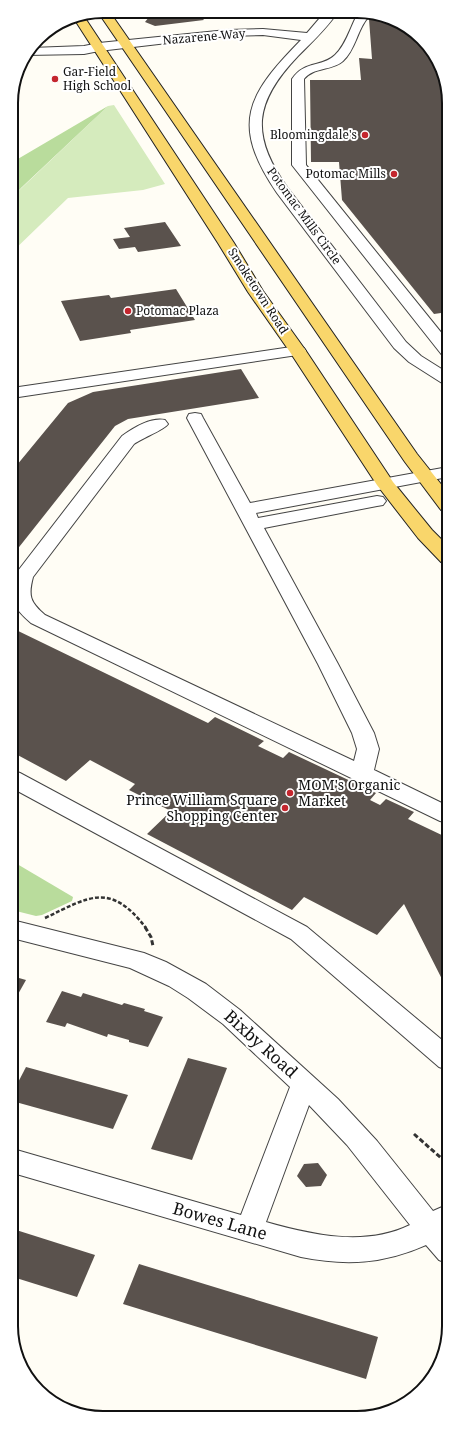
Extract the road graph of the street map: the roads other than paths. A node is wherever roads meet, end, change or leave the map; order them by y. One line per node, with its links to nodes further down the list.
1 (108, 18): 6 (main road, Smoketown Road)
2 (326, 18): 5 (street, Potomac Mills Circle)
3 (361, 18): 11 (street)
4 (81, 21): 8 (main road, Smoketown Road)
5 (310, 37): 6 (street, Nazarene Way); 13 (street, Potomac Mills Circle)
6 (127, 45): 8 (street, Nazarene Way); 10 (main road, Smoketown Road)
7 (40, 46): 8 (street)
8 (99, 47): 9 (street); 10 (main road, Smoketown Road)
9 (35, 52)
10 (216, 201): 12 (main road, Smoketown Road); 17 (main road, Smoketown Road)
11 (442, 345)
12 (298, 351): 14 (street); 18 (main road, Smoketown Road)
13 (442, 376)
14 (18, 392)
15 (195, 418): 20 (street)
16 (159, 424): 22 (street)
17 (435, 485): 18 (street); 19 (main road, Smoketown Road)
18 (390, 491): 20 (street); 21 (main road, Smoketown Road)
19 (442, 496)
20 (248, 518): 22 (street)
21 (442, 552)
22 (362, 774): 25 (street)
23 (18, 781): 28 (street)
24 (442, 798): 25 (street)
25 (422, 803): 26 (street)
26 (442, 812)
27 (18, 931): 29 (street, Bixby Road)
28 (442, 1055)
29 (304, 1084): 31 (street, Bixby Road); 32 (street)
30 (18, 1163): 32 (street, Bowes Lane)
31 (439, 1223): 32 (street, Bowes Lane)
32 (249, 1230)

